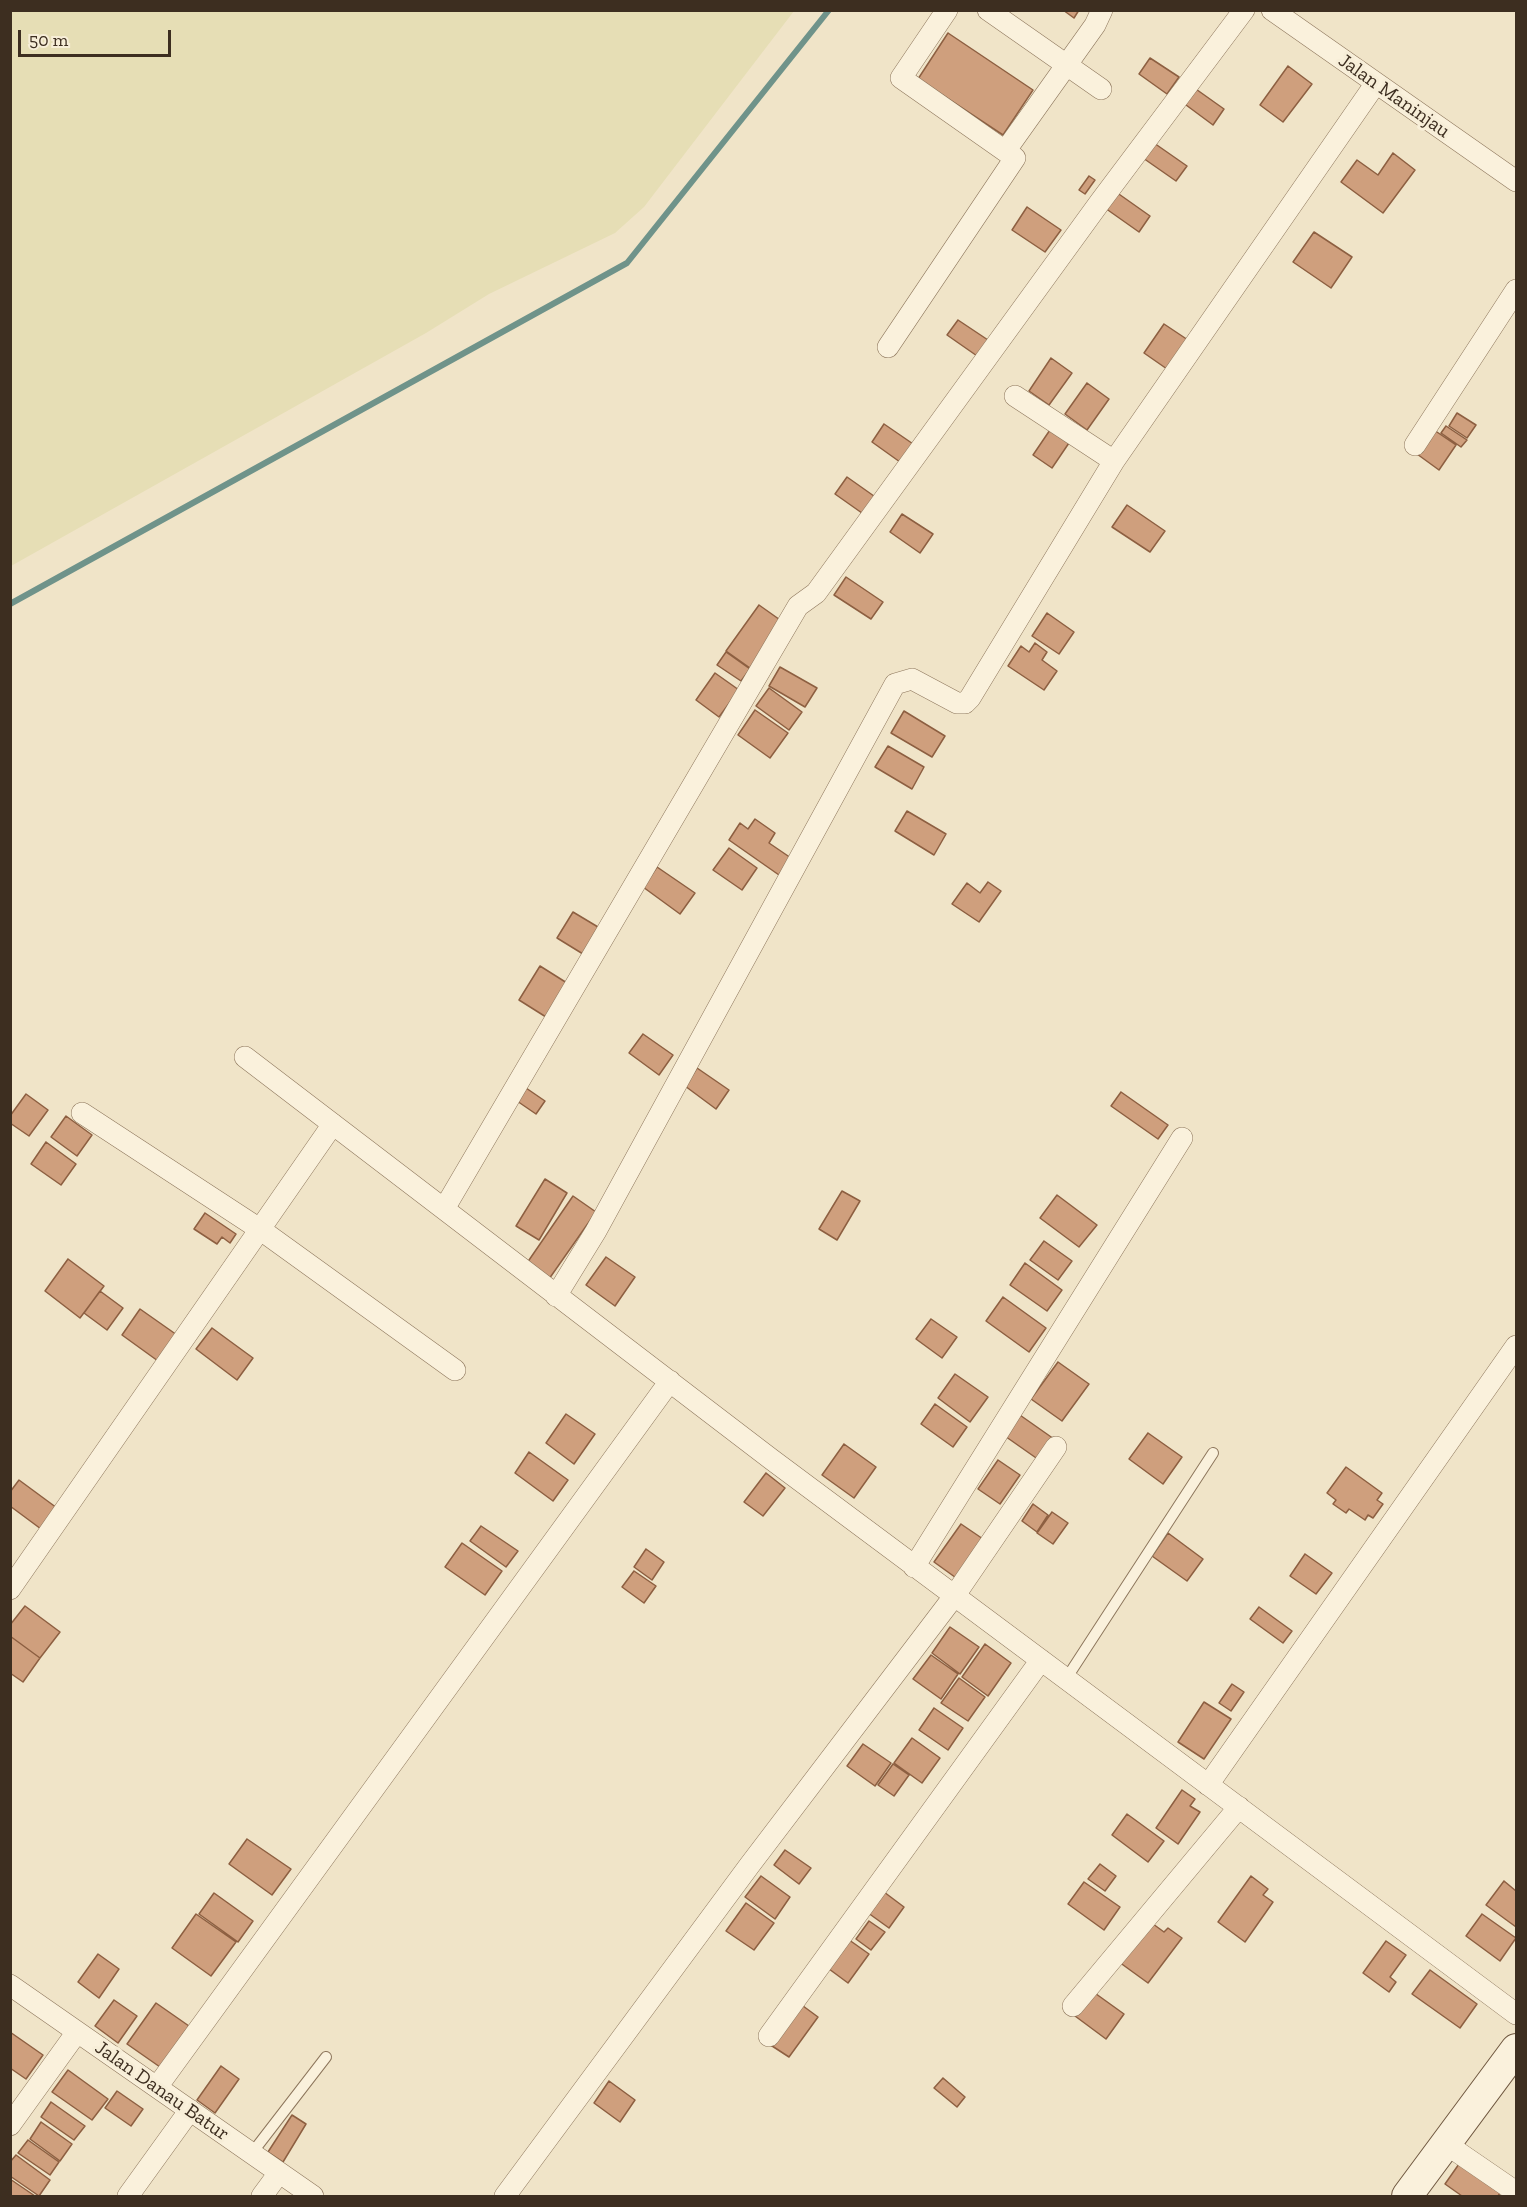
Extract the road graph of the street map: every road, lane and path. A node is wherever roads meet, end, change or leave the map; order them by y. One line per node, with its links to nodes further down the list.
1 (947, 10): 9 (street)
2 (988, 10): 6 (street)
3 (1102, 10): 6 (street)
4 (1244, 10): 20 (street)
5 (1272, 10): 7 (street, Jalan Maninjau)
6 (1067, 65): 8 (street); 9 (street)
7 (1376, 83): 10 (street, Jalan Maninjau); 15 (street)
8 (1101, 88)
9 (1006, 150): 12 (street)
10 (1516, 181)
11 (1516, 290): 14 (street)
12 (888, 347)
13 (1016, 396): 15 (street)
14 (1415, 445)
15 (1114, 461): 22 (street)
16 (245, 1057): 18 (street)
17 (82, 1113): 21 (street)
18 (333, 1124): 20 (street); 21 (street)
19 (1182, 1138): 28 (street)
20 (444, 1209): 22 (street)
21 (261, 1230): 24 (street); 29 (street)
22 (556, 1296): 25 (street)
23 (1516, 1346): 33 (street)
24 (454, 1370)
25 (670, 1381): 28 (street); 42 (street)
26 (1056, 1448): 30 (street)
27 (1213, 1453): 32 (lane)
28 (914, 1567): 30 (street)
29 (10, 1589)
30 (955, 1595): 31 (street); 52 (street)
31 (1041, 1660): 32 (street); 39 (street)
32 (1066, 1678): 33 (street)
33 (1208, 1785): 34 (street)
34 (1239, 1807): 36 (street); 37 (street)
35 (10, 1985): 38 (street, Jalan Danau Batur)
36 (1073, 2006)
37 (1516, 2014)
38 (77, 2032): 42 (street, Jalan Danau Batur); 44 (street)
39 (769, 2036)
40 (1516, 2049): 45 (street)
41 (326, 2057): 46 (lane)
42 (157, 2087): 43 (street, Jalan Danau Batur)
43 (190, 2110): 46 (street, Jalan Danau Batur); 49 (street)
44 (10, 2125)
45 (1446, 2144): 48 (street); 53 (street)
46 (252, 2153): 47 (street, Jalan Danau Batur)
47 (279, 2173): 50 (street); 51 (street, Jalan Danau Batur)
48 (1516, 2192)
49 (128, 2196)
50 (262, 2196)
51 (313, 2196)
52 (505, 2196)
53 (1407, 2196)

